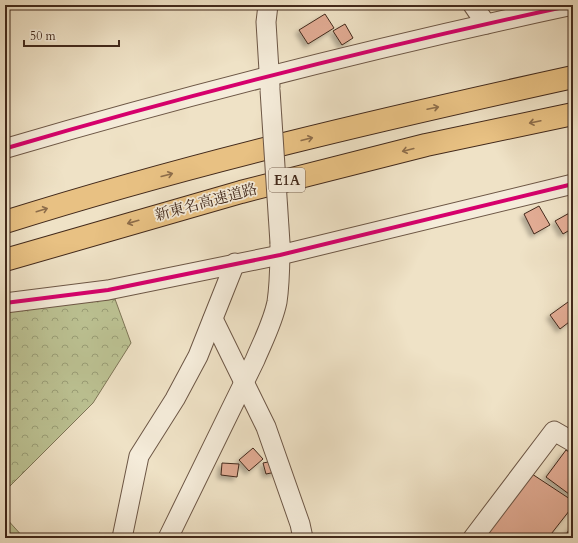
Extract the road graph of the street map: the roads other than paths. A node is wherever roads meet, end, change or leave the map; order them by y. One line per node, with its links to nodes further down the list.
1 (268, 5): 6 (street)
2 (473, 5): 4 (street)
3 (573, 5): 4 (street)
4 (486, 24): 6 (street)
5 (573, 77): 10 (highway, E1A, one-way to 5)
6 (270, 83): 8 (street); 11 (street, bridge)
7 (573, 114): 12 (highway, 新東名高速道路 / E1A, one-way to 12)
8 (6, 148)
9 (573, 184): 11 (street)
10 (5, 222)
11 (280, 249): 13 (street); 16 (street)
12 (5, 260)
13 (235, 263): 14 (street); 15 (street)
14 (5, 303)
15 (213, 319): 16 (street); 18 (street)
16 (244, 382): 19 (street); 20 (street)
17 (573, 442): 21 (street)
18 (122, 538)
19 (168, 538)
20 (303, 538)
21 (473, 538)

